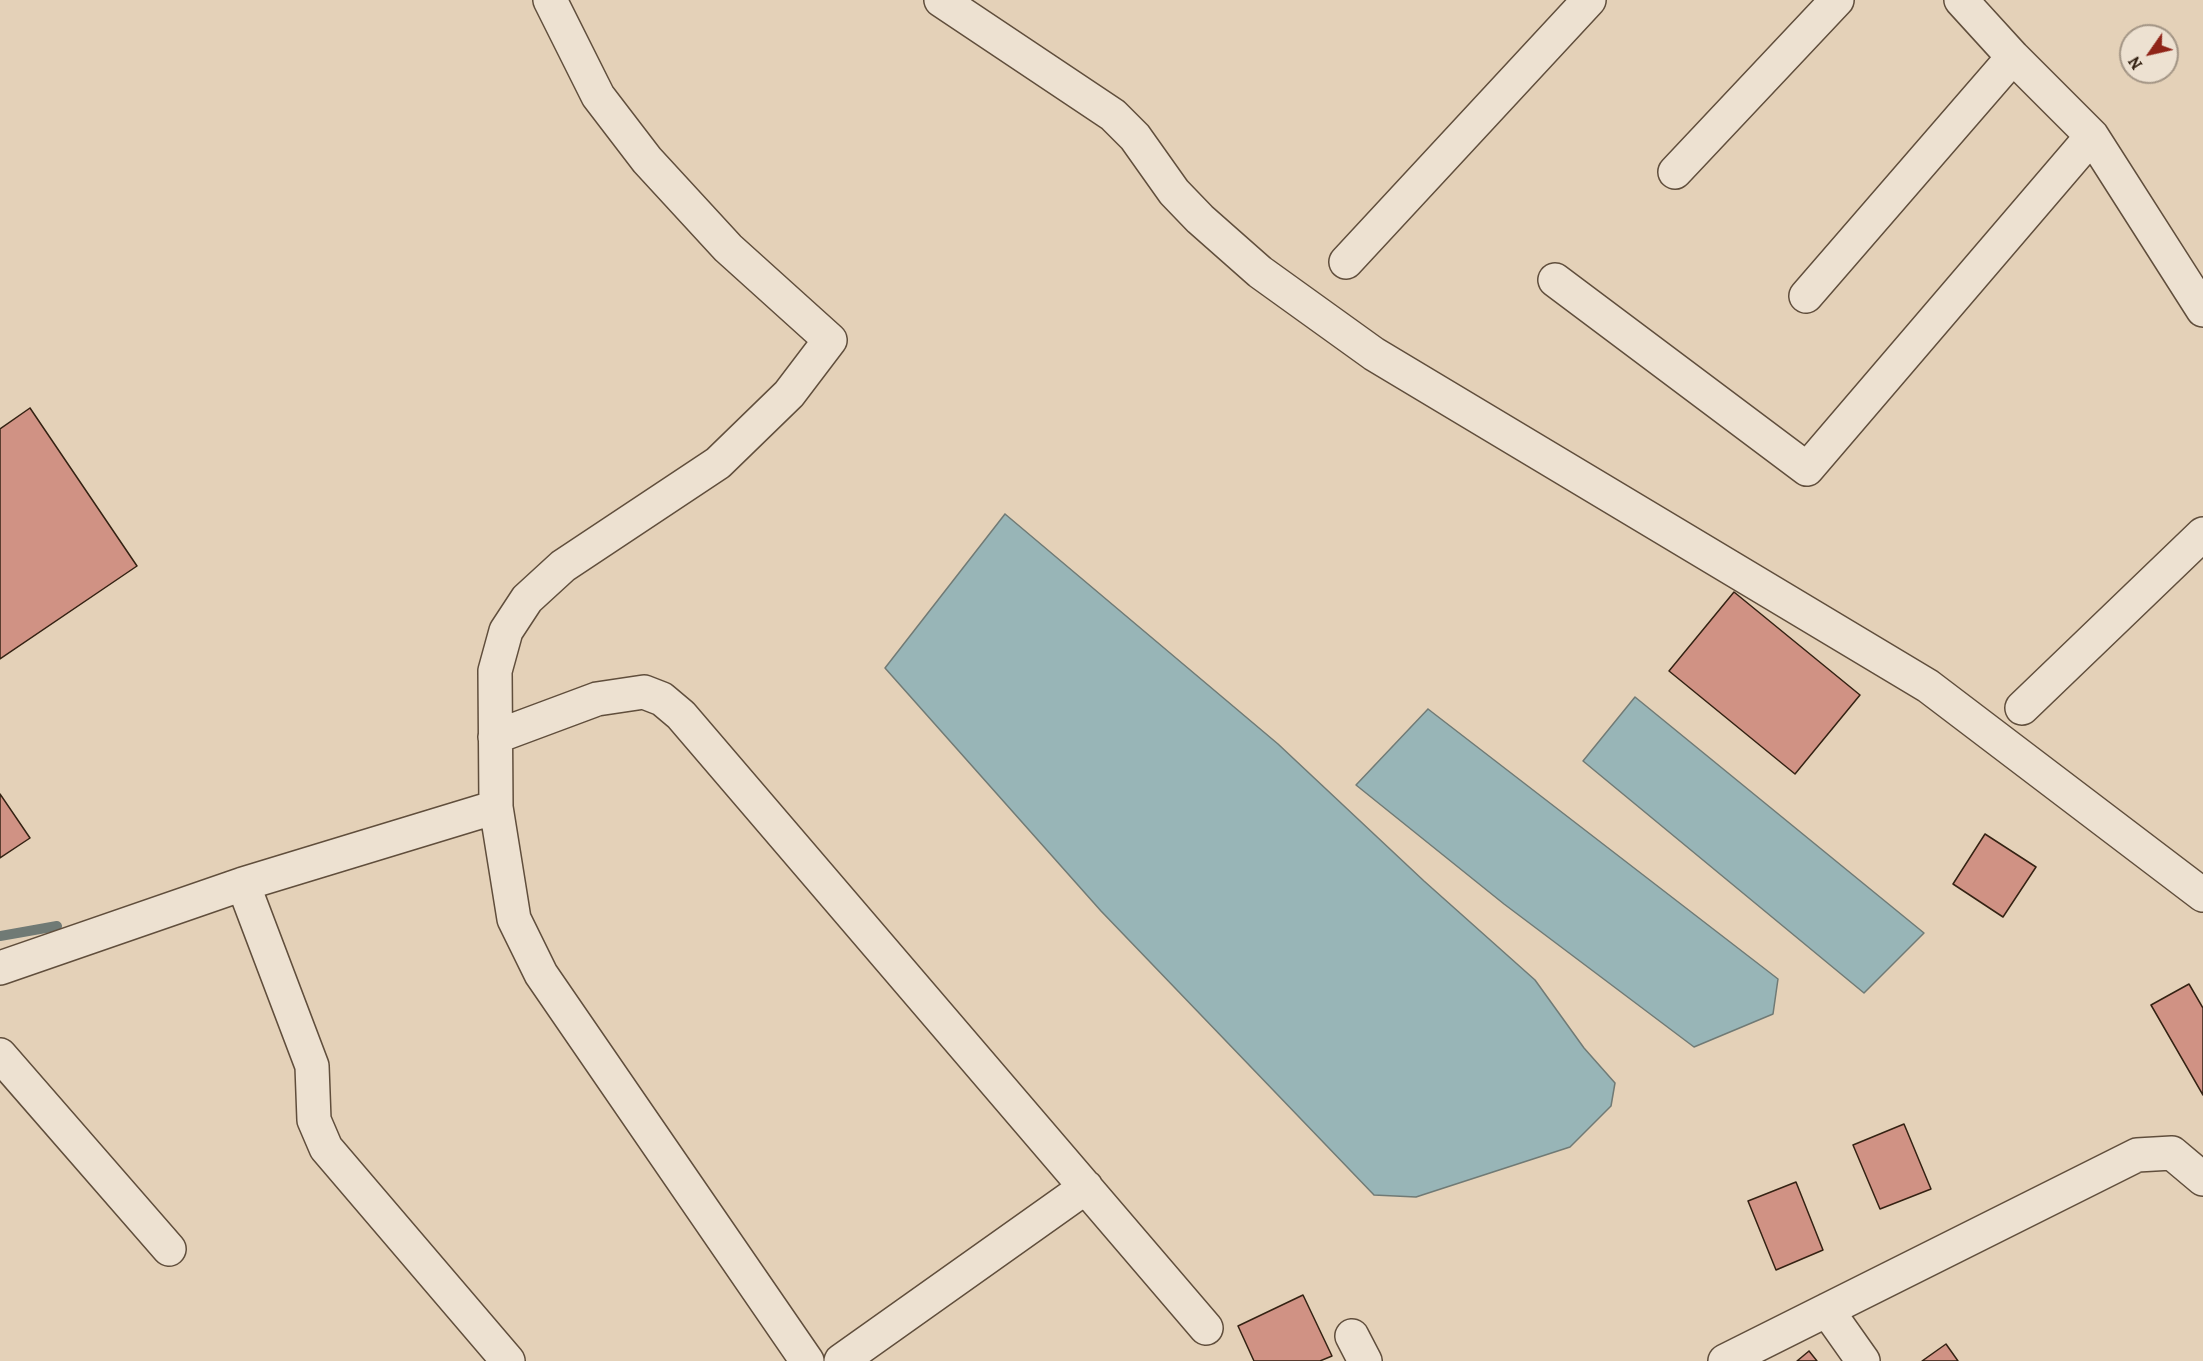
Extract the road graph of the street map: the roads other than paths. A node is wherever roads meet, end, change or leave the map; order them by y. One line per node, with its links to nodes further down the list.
1 (550, 0): 15 (street)
2 (941, 0): 18 (street)
3 (1589, 0): 9 (street)
4 (1837, 0): 8 (street)
5 (1961, 0): 6 (street)
6 (2013, 57): 7 (street); 11 (street)
7 (2092, 136): 10 (street); 12 (street)
8 (1675, 172)
9 (1346, 262)
10 (1555, 280)
11 (1806, 297)
12 (2203, 310)
13 (2203, 534): 14 (street)
14 (2022, 708)
15 (495, 737): 16 (street); 22 (street)
16 (496, 807): 17 (street); 27 (street)
17 (243, 884): 19 (street); 26 (street)
18 (2203, 896)
19 (0, 968)
20 (0, 1054): 23 (street)
21 (2203, 1179): 24 (street)
22 (1086, 1187): 25 (street); 28 (street)
23 (169, 1249)
24 (1827, 1310): 29 (street); 30 (street)
25 (1206, 1328)
26 (508, 1361)
27 (807, 1361)
28 (841, 1361)
29 (1725, 1361)
30 (1863, 1361)

